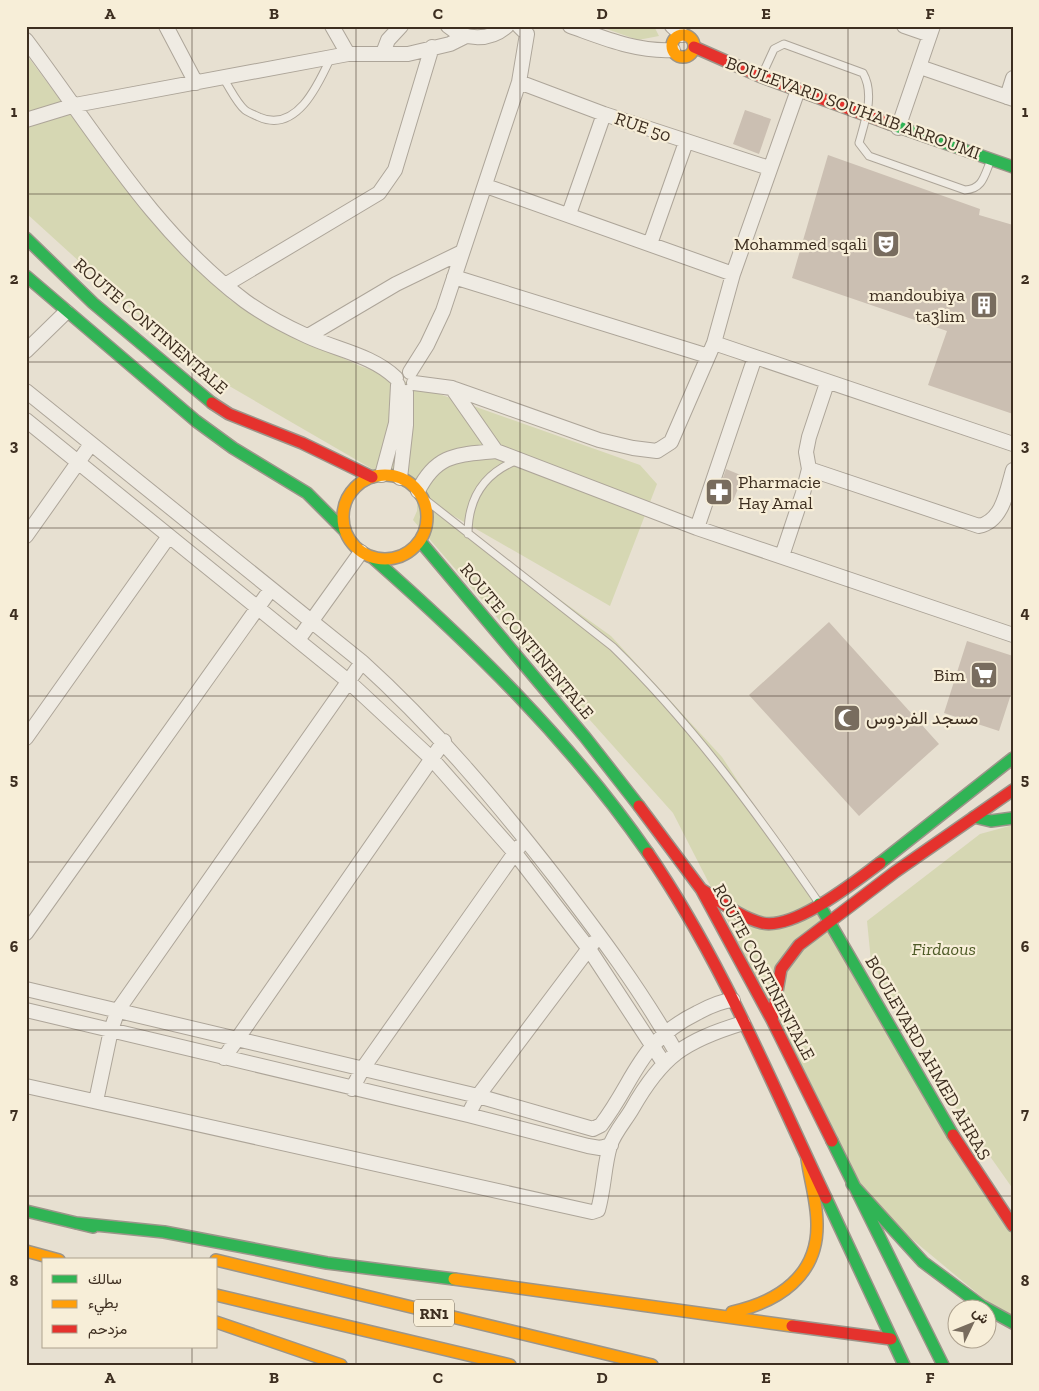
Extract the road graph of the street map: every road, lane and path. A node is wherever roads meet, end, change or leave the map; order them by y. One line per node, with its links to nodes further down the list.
1 (166, 26): 24 (street)
2 (332, 26): 17 (street)
3 (401, 26): 16 (street)
4 (448, 26): 11 (street)
5 (507, 26): 11 (street)
6 (519, 26): 23 (street)
7 (570, 26): 15 (street)
8 (699, 26): 12 (main road)
9 (904, 26): 10 (street)
10 (931, 31): 19 (street)
11 (466, 36): 14 (street)
12 (685, 37): 15 (main road); 15 (main road); 20 (main road, BOULEVARD SOUHAIB ARROUMI)
13 (26, 40): 27 (street)
14 (432, 47): 16 (street); 44 (street)
15 (673, 50)
16 (384, 53): 17 (street)
17 (348, 54): 18 (street)
18 (332, 57): 21 (street); 21 (lane)
19 (920, 67): 26 (street); 31 (street)
20 (762, 77): 25 (main road, BOULEVARD SOUHAIB ARROUMI); 29 (lane)
21 (223, 78): 24 (street)
22 (1013, 78): 26 (street)
23 (519, 82): 28 (street, RUE 50); 36 (street)
24 (196, 83): 27 (street)
25 (798, 90): 29 (main road, BOULEVARD SOUHAIB ARROUMI); 35 (street)
26 (1010, 98)
27 (75, 105): 30 (street); 44 (street)
28 (604, 114): 32 (street, RUE 50); 37 (street)
29 (866, 116): 31 (main road, BOULEVARD SOUHAIB ARROUMI); 33 (lane)
30 (26, 120)
31 (898, 128): 33 (main road, BOULEVARD SOUHAIB ARROUMI)
32 (686, 142): 35 (street, RUE 50); 39 (street)
33 (991, 159): 34 (main road, BOULEVARD SOUHAIB ARROUMI)
34 (1013, 167)
35 (769, 168): 41 (street)
36 (486, 186): 37 (street); 40 (street)
37 (569, 214): 39 (street)
38 (26, 238): 63 (main road, ROUTE CONTINENTALE)
39 (650, 244): 41 (street)
40 (462, 252): 43 (street); 46 (street)
41 (733, 274): 47 (street)
42 (26, 276): 45 (main road)
43 (454, 277): 49 (street); 51 (street)
44 (225, 285): 46 (street)
45 (66, 312): 48 (street); 67 (main road)
46 (308, 336): 51 (street)
47 (714, 343): 49 (street); 50 (street)
48 (26, 351)
49 (708, 356): 53 (street)
50 (756, 357): 52 (street); 66 (street)
51 (404, 381): 53 (street); 63 (street); 64 (street)
52 (827, 383): 57 (street); 61 (street)
53 (452, 388): 58 (street)
54 (26, 391): 56 (street)
55 (26, 420): 60 (street)
56 (92, 444): 60 (street); 74 (street)
57 (1013, 444)
58 (496, 450): 59 (street); 65 (street)
59 (518, 460): 66 (street); 68 (lane)
60 (79, 462): 69 (street); 70 (street)
61 (809, 469): 62 (street); 73 (street)
62 (1013, 470)
63 (377, 476): 64 (main road); 67 (main road)
64 (400, 478): 65 (main road)
65 (420, 494): 68 (lane); 71 (main road)
66 (697, 528): 73 (street)
67 (345, 531): 72 (main road)
68 (468, 534): 91 (lane)
69 (26, 536)
70 (169, 536): 75 (street); 81 (street)
71 (420, 541): 72 (main road); 90 (main road, ROUTE CONTINENTALE)
72 (367, 555): 76 (street); 97 (main road)
73 (782, 556): 77 (street)
74 (271, 589): 75 (street); 76 (street)
75 (257, 607): 78 (street); 93 (street)
76 (312, 622): 78 (street); 79 (street)
77 (1013, 635)
78 (298, 640): 80 (street)
79 (362, 662): 80 (street); 82 (street)
80 (348, 681): 84 (street); 99 (street)
81 (26, 738)
82 (444, 742): 84 (street); 88 (street)
83 (1013, 758): 91 (main road)
84 (432, 759): 89 (street); 104 (street)
85 (1013, 790): 86 (main road)
86 (974, 817): 87 (main road); 92 (main road)
87 (1013, 818)
88 (525, 838): 89 (street); 94 (street)
89 (515, 853): 95 (street); 109 (street)
90 (701, 889): 91 (main road); 100 (main road, ROUTE CONTINENTALE)
91 (819, 904): 92 (main road, BOULEVARD AHMED AHRAS)
92 (831, 923): 100 (main road); 121 (main road, BOULEVARD AHMED AHRAS)
93 (26, 933)
94 (600, 935): 95 (street); 103 (street)
95 (589, 949): 105 (street); 112 (street)
96 (26, 989): 99 (street)
97 (732, 1000): 101 (main road); 103 (street)
98 (26, 1010): 102 (street)
99 (118, 1010): 102 (street); 104 (street)
100 (772, 1020): 118 (main road, ROUTE CONTINENTALE)
101 (743, 1023): 106 (street); 117 (main road)
102 (111, 1030): 107 (street); 113 (street)
103 (665, 1033): 105 (street); 106 (street)
104 (236, 1039): 107 (street); 109 (street)
105 (652, 1045): 108 (street); 115 (street)
106 (676, 1052): 108 (street)
107 (224, 1058): 111 (street)
108 (663, 1062): 116 (street)
109 (363, 1068): 111 (street); 112 (street)
110 (26, 1086): 113 (street)
111 (352, 1088): 114 (street)
112 (478, 1096): 114 (street); 115 (street)
113 (96, 1102): 116 (street)
114 (468, 1114): 116 (street)
115 (601, 1125): 116 (street)
116 (611, 1144)
117 (807, 1159): 127 (main road); 130 (main road)
118 (852, 1184): 129 (main road); 135 (main road, ROUTE CONTINENTALE)
119 (26, 1211): 120 (main road)
120 (76, 1223): 122 (main road); 127 (main road)
121 (1013, 1226)
122 (149, 1242)
123 (26, 1252): 124 (main road)
124 (51, 1258)
125 (218, 1260): 133 (main road, RN1)
126 (218, 1294): 132 (main road, RN1)
127 (719, 1315): 130 (main road)
128 (218, 1323): 131 (main road)
129 (1013, 1323)
130 (892, 1338): 134 (main road)
131 (341, 1365)
132 (510, 1365)
133 (652, 1365)
134 (904, 1365)
135 (943, 1365)

